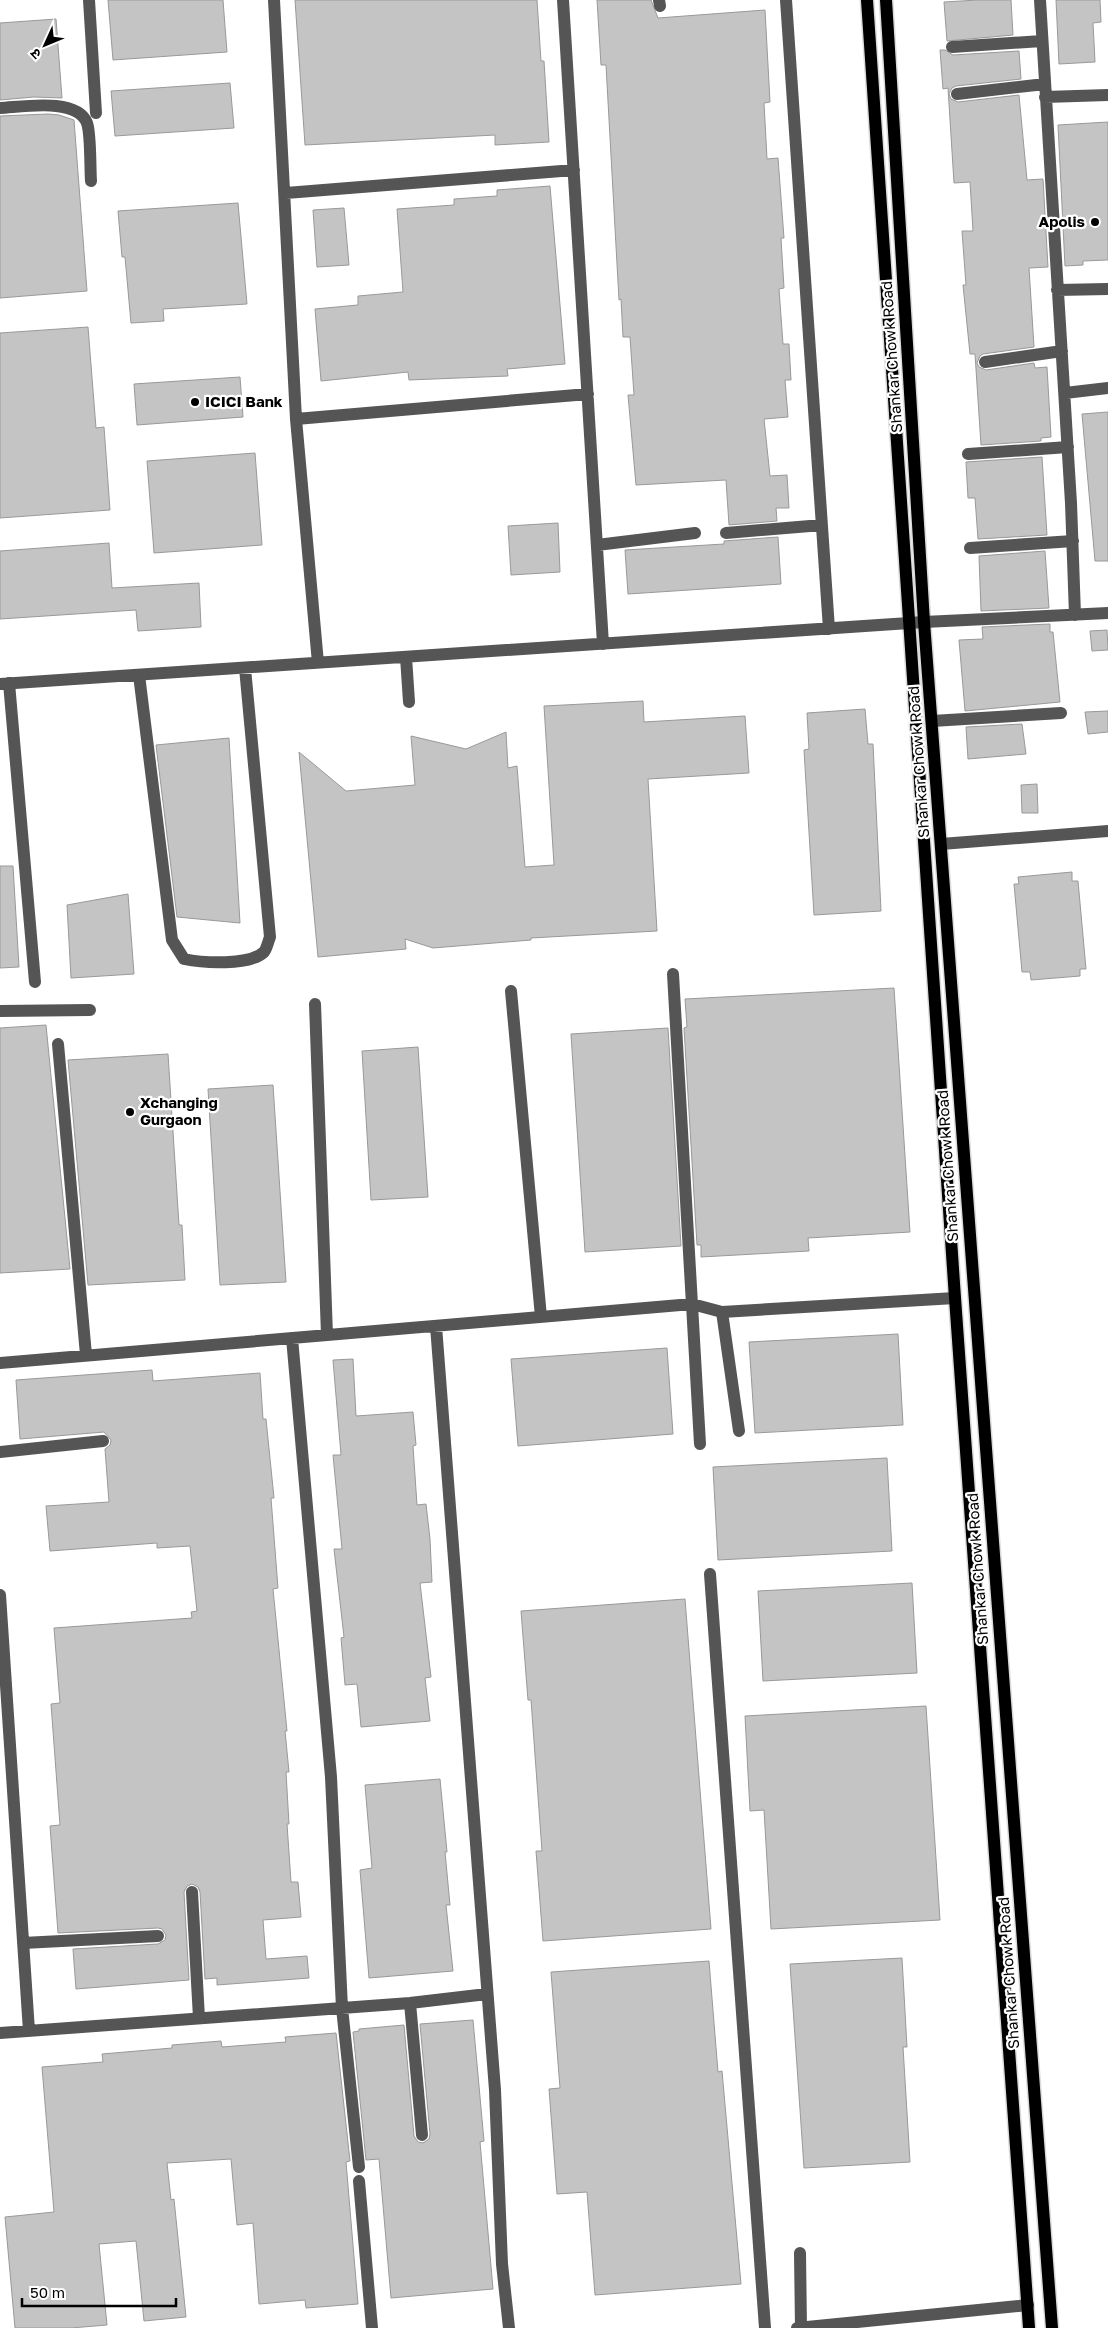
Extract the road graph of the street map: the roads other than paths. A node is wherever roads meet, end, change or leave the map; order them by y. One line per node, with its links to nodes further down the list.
1 (89, 0): 15 (street)
2 (274, 0): 18 (street)
3 (563, 0): 16 (street)
4 (786, 0): 29 (street)
5 (867, 0): 38 (main road, Shankar Chowk Road)
6 (886, 0): 37 (main road, Shankar Chowk Road)
7 (1040, 0): 8 (street)
8 (1042, 41): 9 (street); 10 (street)
9 (952, 47)
10 (1045, 84): 11 (street); 13 (street)
11 (957, 94)
12 (1108, 95): 13 (street)
13 (1046, 97): 20 (street)
14 (0, 108): 17 (street)
15 (96, 113)
16 (574, 170): 18 (street); 24 (street)
17 (91, 181)
18 (286, 193): 26 (street)
19 (1108, 289): 20 (street)
20 (1057, 290): 21 (street)
21 (1062, 351): 22 (street); 25 (street)
22 (985, 362)
23 (1108, 388): 25 (street)
24 (588, 394): 26 (street); 33 (street)
25 (1065, 394): 27 (street)
26 (296, 419): 42 (street)
27 (1068, 447): 28 (street); 32 (street)
28 (968, 454)
29 (822, 525): 30 (street); 39 (street)
30 (726, 533)
31 (695, 534): 33 (street)
32 (1073, 541): 34 (street); 36 (street)
33 (597, 545): 40 (street)
34 (970, 548)
35 (1108, 613): 36 (street)
36 (1075, 615): 37 (street)
37 (924, 622): 38 (street); 48 (main road, Shankar Chowk Road)
38 (910, 623): 39 (street); 58 (main road, Shankar Chowk Road)
39 (829, 629): 40 (street)
40 (603, 644): 41 (street)
41 (406, 657): 42 (street); 46 (street)
42 (318, 663): 43 (street)
43 (245, 668): 44 (street); 44 (street)
44 (139, 675): 45 (street)
45 (5, 684): 52 (street)
46 (409, 702)
47 (1061, 714): 48 (street)
48 (932, 721): 50 (main road, Shankar Chowk Road)
49 (1108, 831): 50 (street)
50 (941, 844): 93 (main road, Shankar Chowk Road)
51 (672, 974): 59 (street)
52 (35, 982)
53 (511, 991): 61 (street)
54 (315, 1004): 63 (street)
55 (90, 1010): 56 (street)
56 (0, 1011)
57 (58, 1044): 65 (street)
58 (955, 1298): 60 (street); 86 (main road, Shankar Chowk Road)
59 (692, 1304): 60 (street); 61 (street); 69 (street)
60 (722, 1312): 67 (street)
61 (541, 1317): 62 (street)
62 (436, 1326): 63 (street); 76 (street)
63 (327, 1335): 64 (street)
64 (292, 1338): 65 (street); 78 (street)
65 (86, 1355): 66 (street)
66 (0, 1363)
67 (739, 1431)
68 (103, 1442): 70 (street)
69 (700, 1444)
70 (0, 1452)
71 (710, 1574): 89 (street)
72 (0, 1595): 75 (street)
73 (192, 1892): 79 (street)
74 (158, 1936): 75 (street)
75 (23, 1943): 80 (street)
76 (487, 1994): 77 (street); 88 (street)
77 (410, 2003): 78 (street); 82 (street)
78 (342, 2008): 79 (street); 83 (street)
79 (199, 2018): 80 (street)
80 (29, 2031): 81 (street)
81 (0, 2033)
82 (422, 2135)
83 (359, 2167)
84 (359, 2181): 87 (street)
85 (800, 2253): 91 (street)
86 (1028, 2306): 91 (street); 92 (main road, Shankar Chowk Road)
87 (372, 2328)
88 (509, 2328)
89 (764, 2328)
90 (797, 2328): 91 (street)
91 (801, 2328)
92 (1029, 2328)
93 (1052, 2328)

